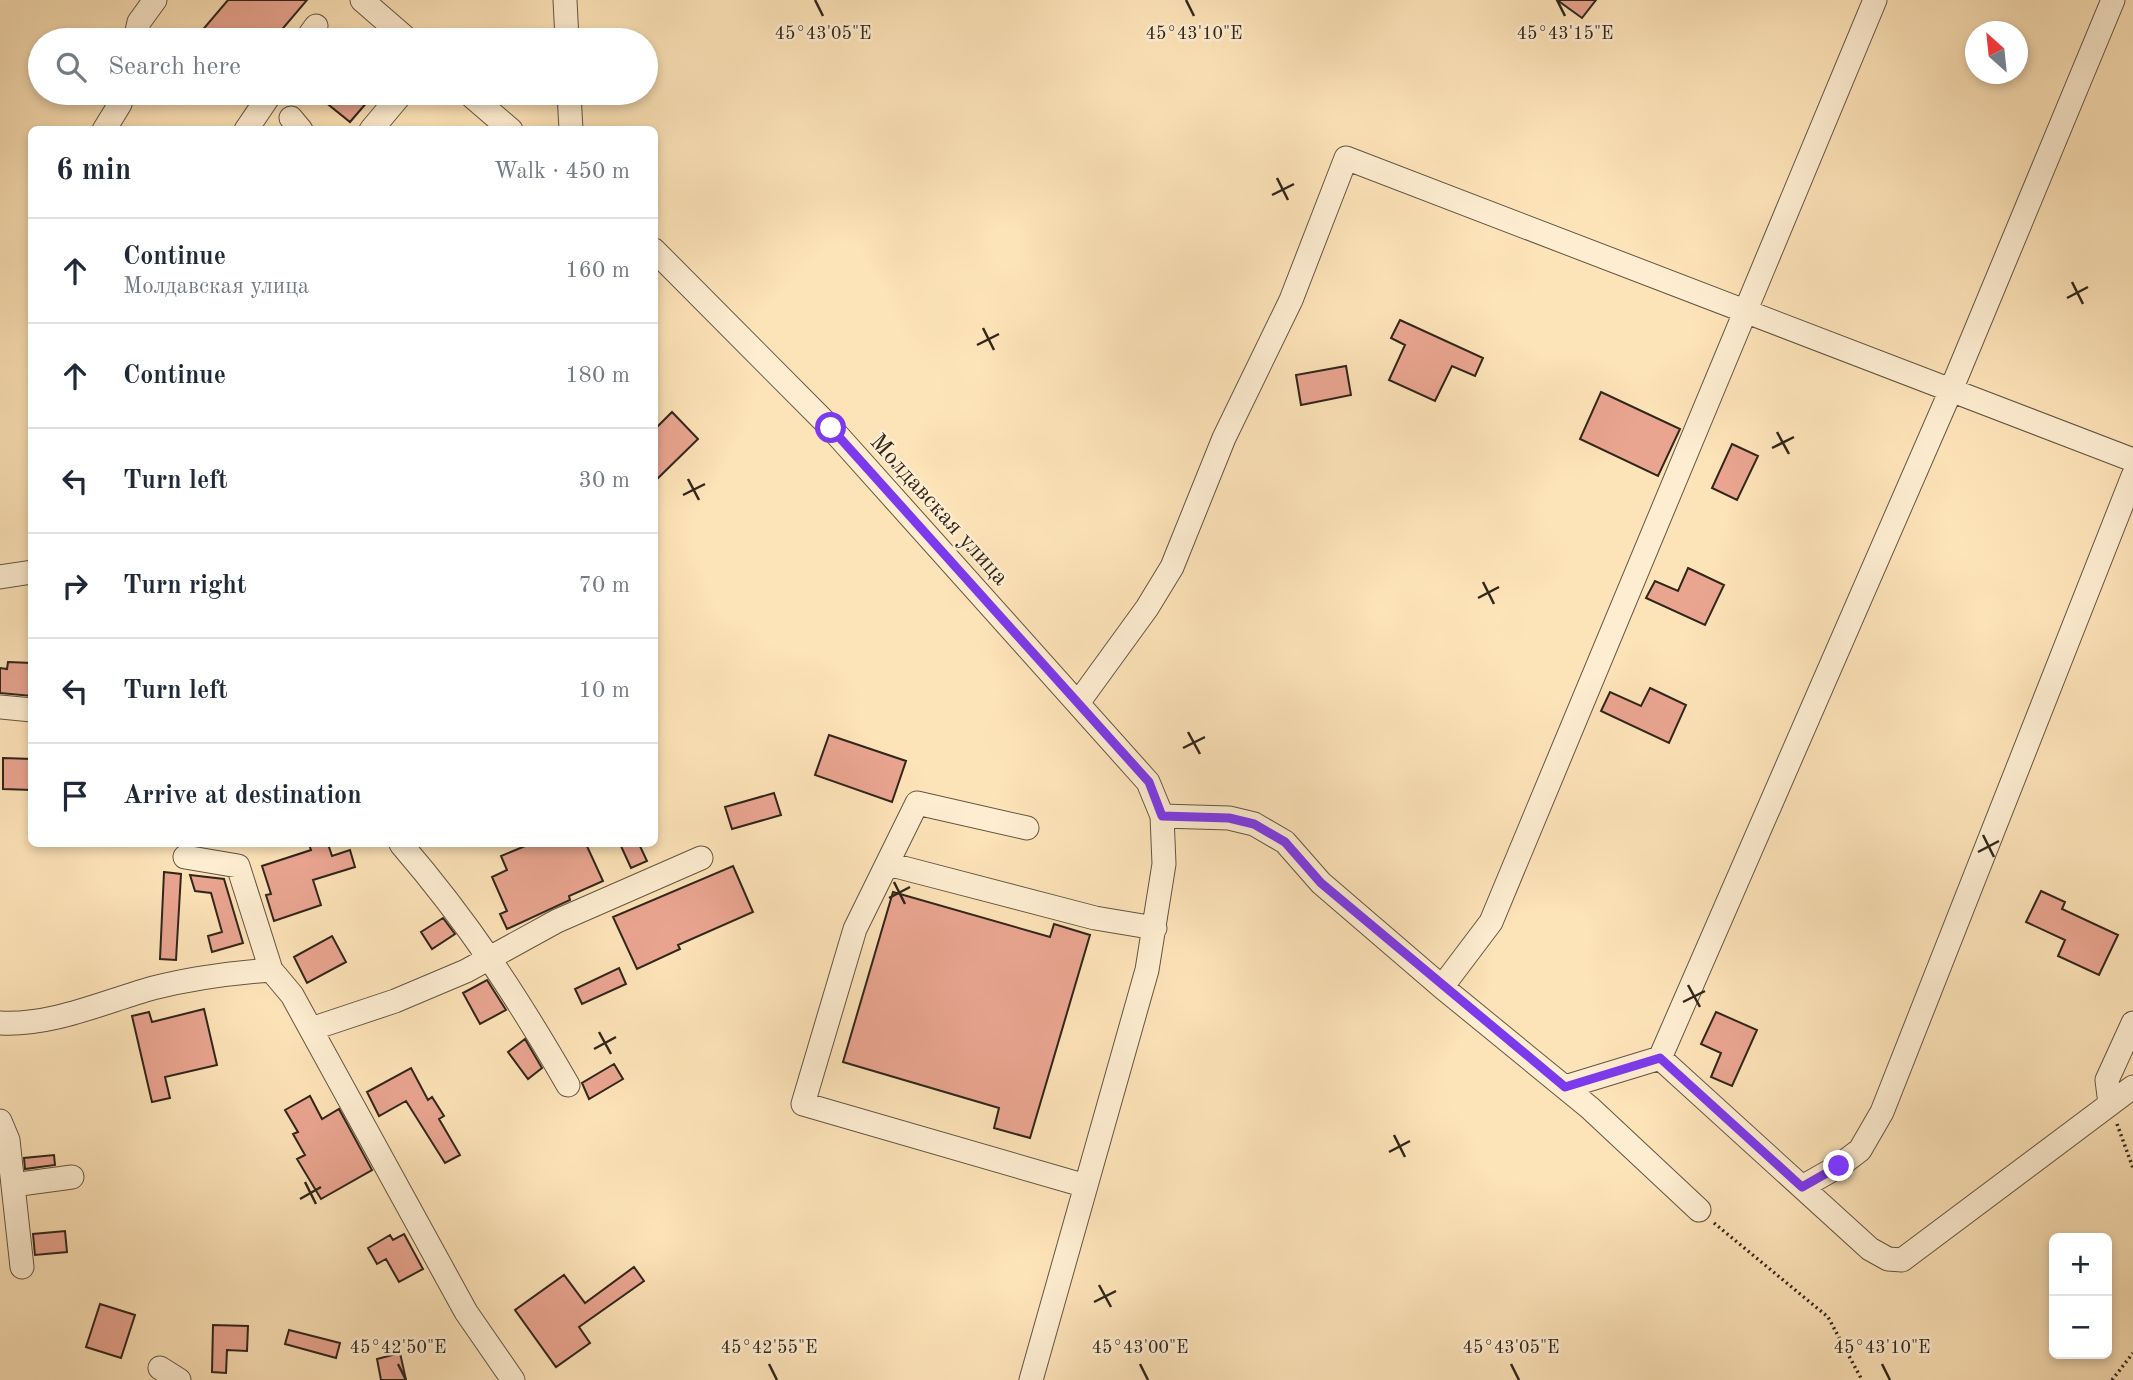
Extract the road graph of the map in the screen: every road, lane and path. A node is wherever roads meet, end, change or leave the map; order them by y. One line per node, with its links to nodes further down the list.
1 (156, 0): 6 (street)
2 (362, 0): 7 (street)
3 (565, 0): 8 (street)
4 (1875, 0): 20 (street)
5 (2113, 0): 21 (street)
6 (138, 28)
7 (394, 28)
8 (566, 28)
9 (119, 105): 14 (street)
10 (263, 105): 15 (street)
11 (392, 105): 16 (street)
12 (482, 105): 17 (street)
13 (570, 105): 18 (street)
14 (106, 126)
15 (249, 126)
16 (374, 126)
17 (506, 126)
18 (571, 126)
19 (660, 263): 26 (street, Молдавская улица)
20 (1747, 312): 21 (street); 26 (street); 38 (street)
21 (1951, 390): 22 (street); 42 (street)
22 (2133, 460)
23 (2133, 476): 52 (street)
24 (28, 573): 25 (street)
25 (0, 577)
26 (1078, 702): 29 (street, Молдавская улица)
27 (0, 708): 28 (street)
28 (28, 710)
29 (1162, 816): 35 (street); 38 (street)
30 (1027, 828): 34 (street)
31 (404, 847): 36 (street)
32 (185, 857): 37 (street)
33 (701, 858): 36 (street)
34 (888, 864): 35 (street); 51 (street)
35 (1155, 928): 51 (street)
36 (491, 957): 41 (street); 43 (street)
37 (271, 970): 39 (street); 41 (street)
38 (1442, 987): 44 (street)
39 (0, 1023)
40 (2133, 1023): 46 (street)
41 (311, 1029): 56 (street)
42 (1660, 1058): 44 (street); 52 (street)
43 (568, 1085)
44 (1565, 1087): 53 (street)
45 (2133, 1087): 46 (street)
46 (2110, 1104): 48 (path); 52 (street)
47 (0, 1121): 50 (street)
48 (2133, 1168)
49 (72, 1177): 50 (street)
50 (13, 1185): 54 (street)
51 (1086, 1186): 57 (street)
52 (1802, 1187)
53 (1699, 1210): 58 (path)
54 (22, 1267)
55 (2133, 1353): 59 (path)
56 (513, 1380)
57 (1031, 1380)
58 (1862, 1380)
59 (2112, 1380)

